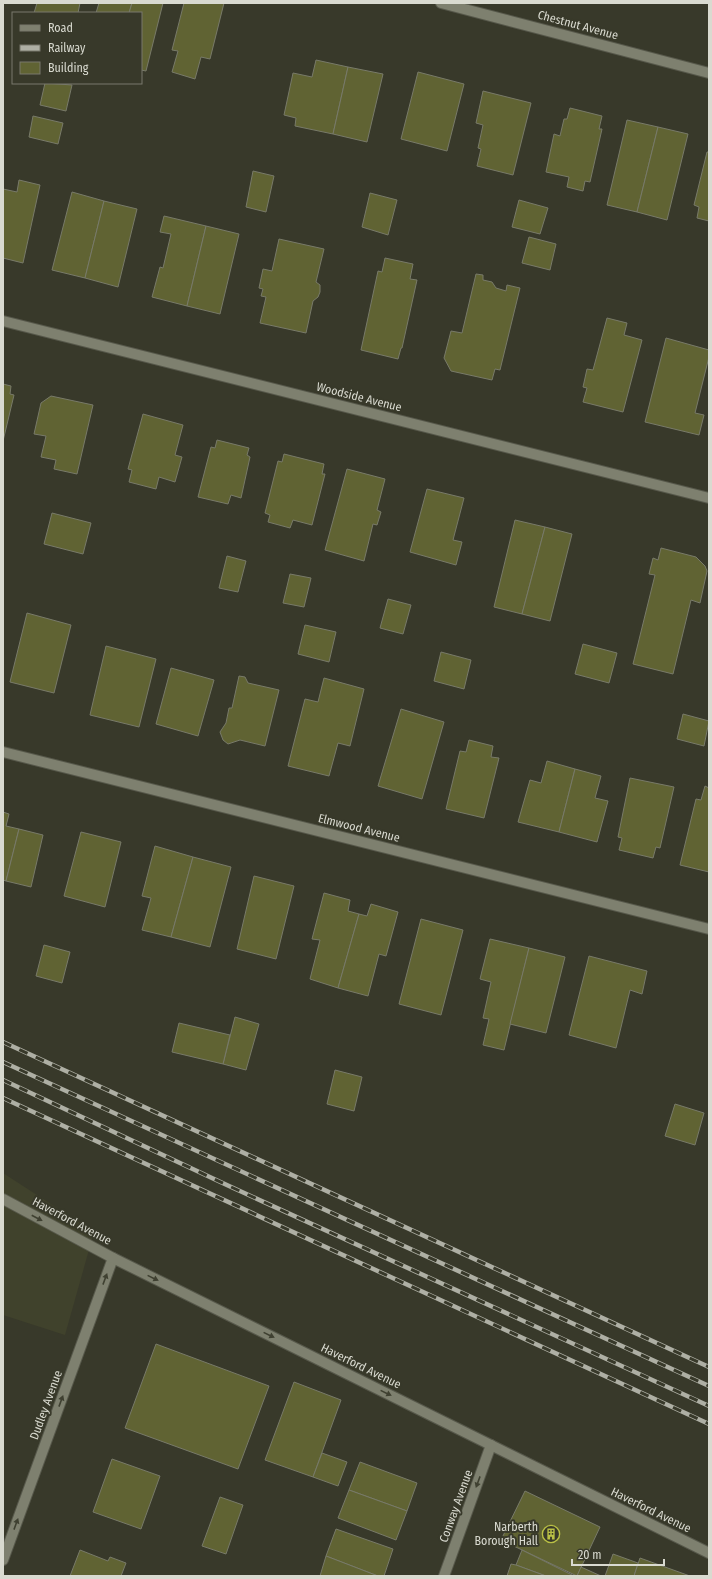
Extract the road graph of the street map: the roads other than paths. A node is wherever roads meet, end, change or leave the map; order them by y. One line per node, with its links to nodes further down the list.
1 (441, 3): 2 (street, Chestnut Avenue)
2 (709, 73)
3 (3, 321): 4 (street, Woodside Avenue)
4 (709, 498)
5 (3, 752): 6 (street, Elmwood Avenue)
6 (709, 929)
7 (3, 1199): 8 (street, Haverford Avenue, one-way to 8)
8 (113, 1258): 9 (street, Haverford Avenue, one-way to 9); 11 (street, Dudley Avenue, one-way to 8)
9 (491, 1445): 10 (street, Haverford Avenue); 12 (street, Conway Avenue, one-way to 12)
10 (709, 1553)
11 (3, 1560)
12 (444, 1576)

